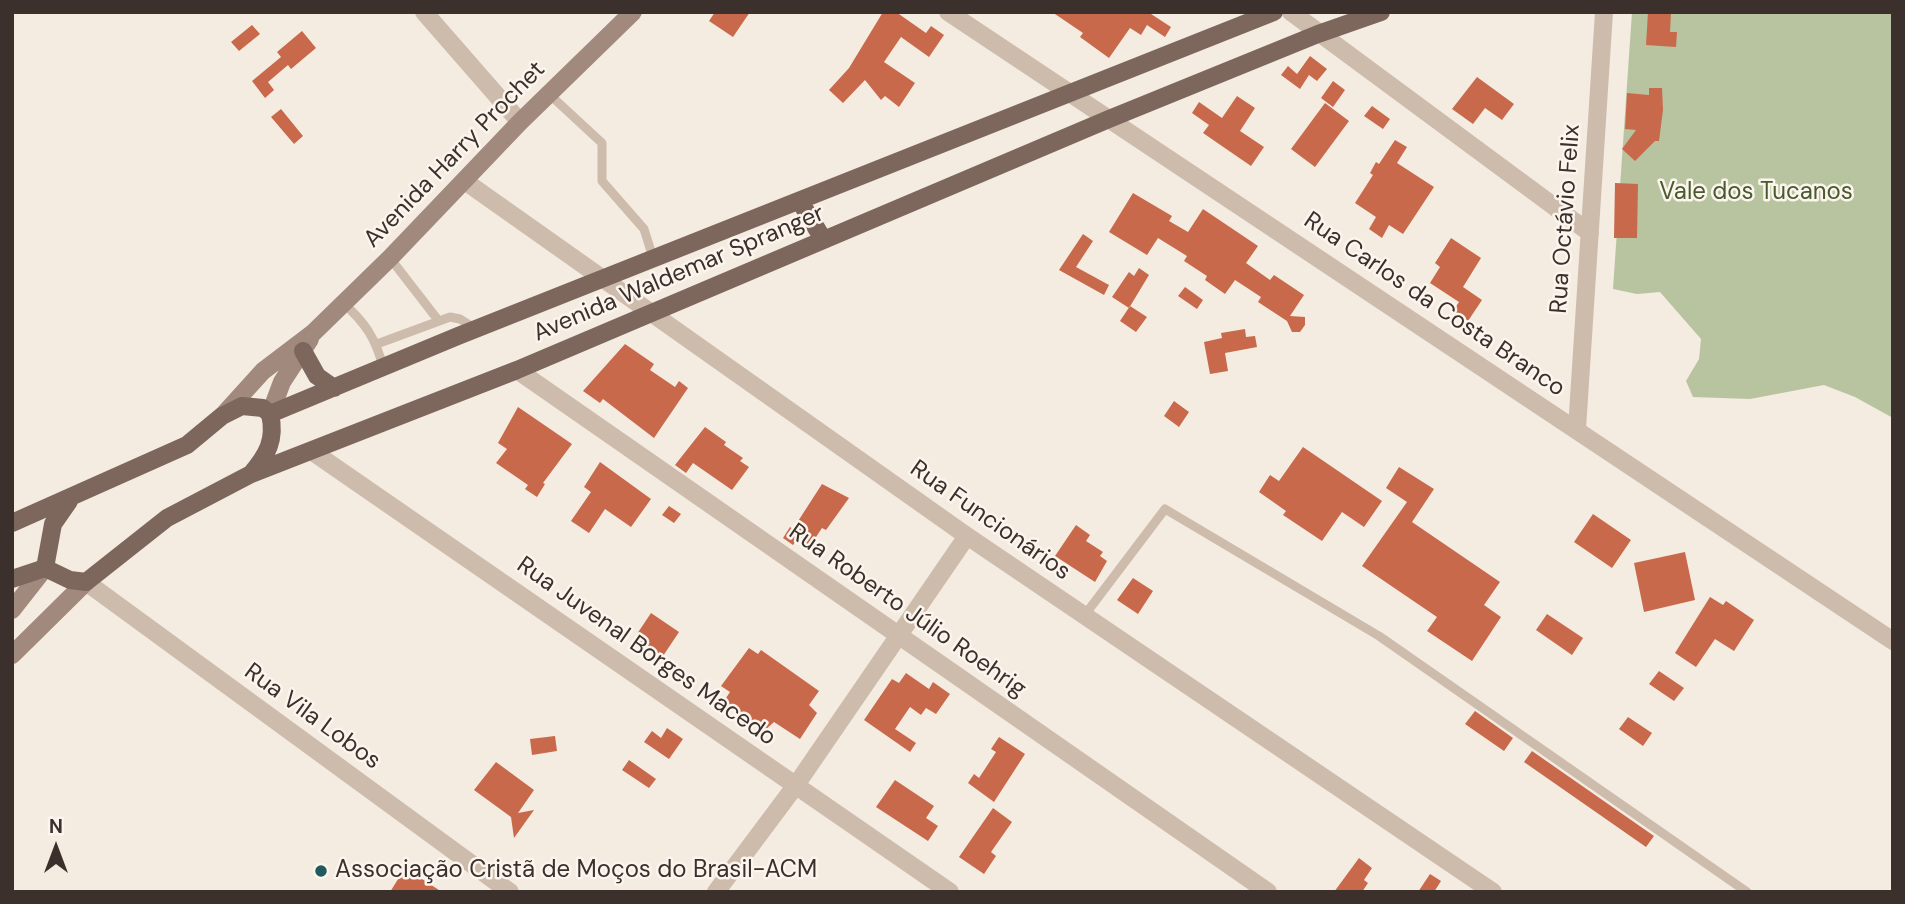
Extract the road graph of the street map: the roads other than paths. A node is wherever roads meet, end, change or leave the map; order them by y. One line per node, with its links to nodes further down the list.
1 (424, 12): 12 (street)
2 (633, 12): 10 (street, Avenida Harry Prochet)
3 (948, 12): 9 (street, Rua Carlos da Costa Branco)
4 (1274, 12): 9 (main road, Avenida Waldemar Spranger)
5 (1291, 12): 8 (street)
6 (1381, 12): 8 (main road, Avenida Waldemar Spranger)
7 (1604, 12): 15 (street, Rua Octávio Felix)
8 (1318, 34): 11 (main road, Avenida Waldemar Spranger); 15 (street)
9 (1068, 93): 11 (street, Rua Carlos da Costa Branco); 14 (main road, Avenida Waldemar Spranger)
10 (548, 94): 12 (street, Avenida Harry Prochet); 18 (lane)
11 (1109, 119): 16 (main road, Avenida Waldemar Spranger); 32 (street, Rua Carlos da Costa Branco)
12 (520, 122): 13 (street, Avenida Harry Prochet)
13 (466, 182): 17 (street, Avenida Harry Prochet); 19 (street, Rua Funcionários)
14 (801, 202): 16 (main road); 18 (main road, Avenida Waldemar Spranger)
15 (1590, 233): 32 (street, Rua Octávio Felix)
16 (823, 239): 21 (main road, Avenida Waldemar Spranger)
17 (390, 258): 20 (street, Avenida Harry Prochet); 22 (lane)
18 (654, 261): 19 (main road, Avenida Waldemar Spranger)
19 (605, 280): 21 (street, Rua Funcionários); 23 (main road, Avenida Waldemar Spranger)
20 (344, 303): 24 (street, Avenida Harry Prochet); 25 (lane)
21 (652, 314): 28 (main road, Avenida Waldemar Spranger); 37 (street, Rua Funcionários)
22 (438, 320): 23 (lane); 25 (lane)
23 (476, 329): 27 (main road, Avenida Waldemar Spranger)
24 (313, 333): 26 (street, Avenida Harry Prochet); 31 (street, Avenida Harry Prochet)
25 (377, 344): 27 (lane)
26 (303, 351): 29 (main road); 30 (street, Avenida Harry Prochet)
27 (383, 367): 29 (main road, Avenida Waldemar Spranger)
28 (517, 370): 33 (main road, Avenida Waldemar Spranger); 43 (street, Rua Roberto Júlio Roehrig)
29 (334, 388): 30 (main road, Avenida Waldemar Spranger)
30 (270, 414): 31 (main road); 34 (main road)
31 (222, 416): 35 (main road)
32 (1577, 429): 44 (street, Rua Carlos da Costa Branco)
33 (313, 452): 34 (main road, Avenida Waldemar Spranger); 46 (street, Rua Juvenal Borges Macedo)
34 (251, 474): 40 (main road, Avenida Waldemar Spranger)
35 (70, 499): 36 (main road); 38 (main road)
36 (12, 523)
37 (967, 536): 42 (street, Rua Funcionários); 43 (street)
38 (45, 568): 39 (main road); 40 (main road); 41 (street)
39 (12, 579)
40 (86, 582): 45 (street); 47 (street, Rua Vila Lobos)
41 (12, 610)
42 (1084, 616): 51 (street, Rua Funcionários); 52 (lane)
43 (900, 636): 46 (street); 50 (street, Rua Roberto Júlio Roehrig)
44 (1893, 640)
45 (12, 655)
46 (796, 785): 48 (street); 49 (street, Rua Juvenal Borges Macedo)
47 (510, 892)
48 (716, 892)
49 (950, 892)
50 (1268, 892)
51 (1493, 892)
52 (1747, 892)

